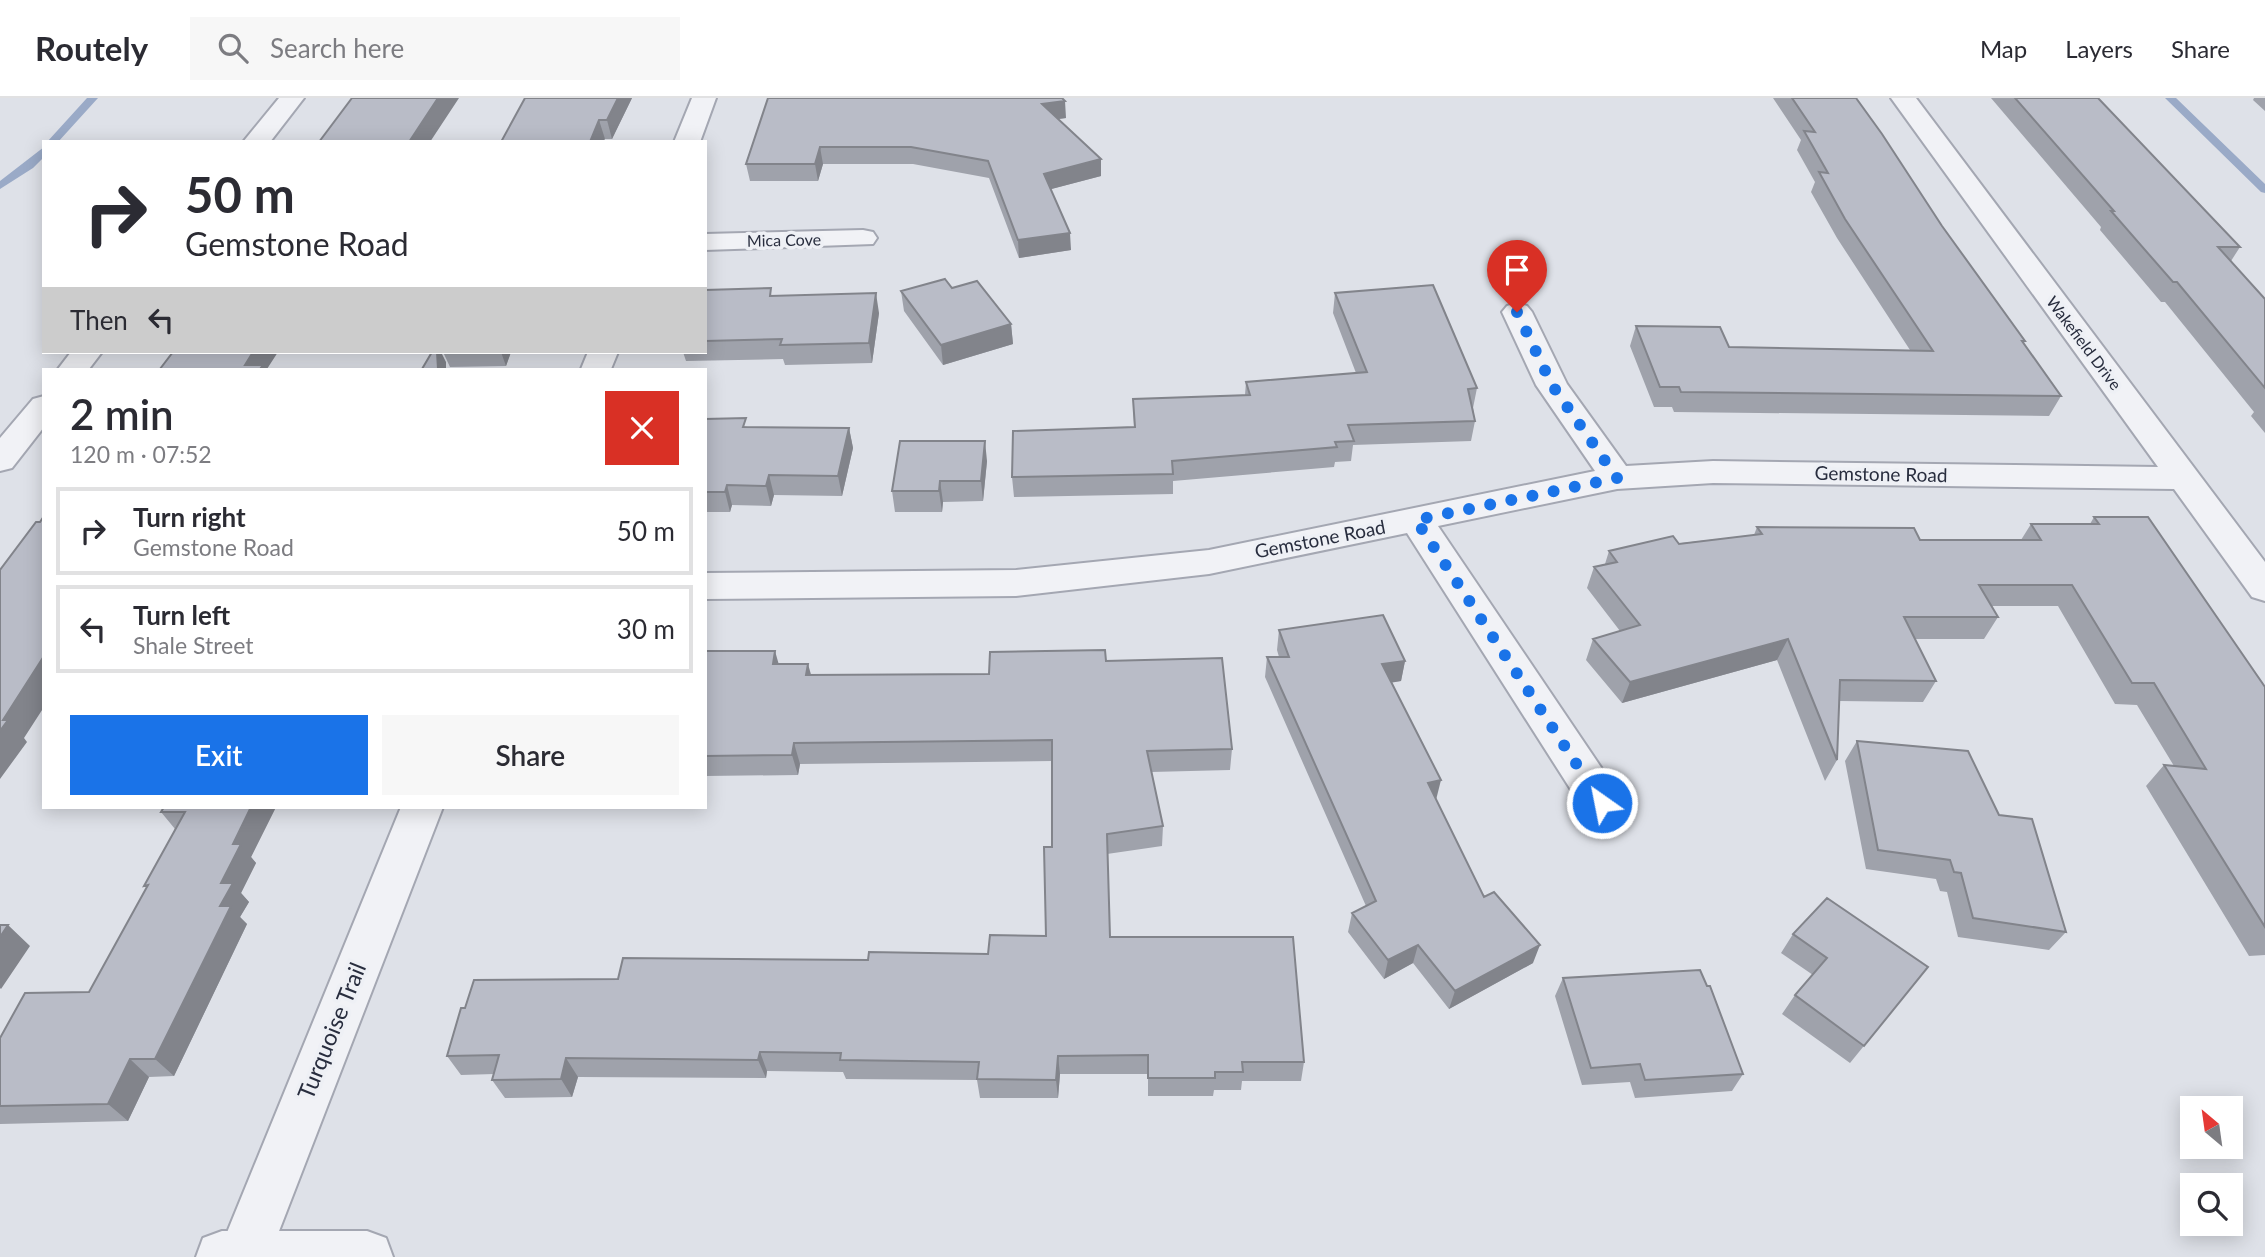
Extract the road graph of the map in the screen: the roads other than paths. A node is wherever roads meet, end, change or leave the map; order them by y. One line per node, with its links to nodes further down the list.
1 (292, 98): 4 (street)
2 (705, 98): 5 (street)
3 (1903, 98): 14 (street, Wakefield Drive)
4 (258, 140)
5 (688, 140)
6 (863, 238): 7 (street, Mica Cove)
7 (707, 242)
8 (1517, 312): 13 (street)
9 (85, 354): 10 (street)
10 (74, 368)
11 (42, 408): 12 (street)
12 (0, 460)
13 (1617, 478): 14 (street, Gemstone Road); 15 (street, Gemstone Road)
14 (2184, 478): 17 (street, Wakefield Drive)
15 (1416, 520): 16 (street, Gemstone Road); 18 (street)
16 (707, 586)
17 (2265, 588)
18 (1602, 803)
19 (421, 809): 21 (street, Turquoise Trail)
20 (222, 1257): 21 (street)
21 (243, 1257): 22 (street)
22 (367, 1257)

